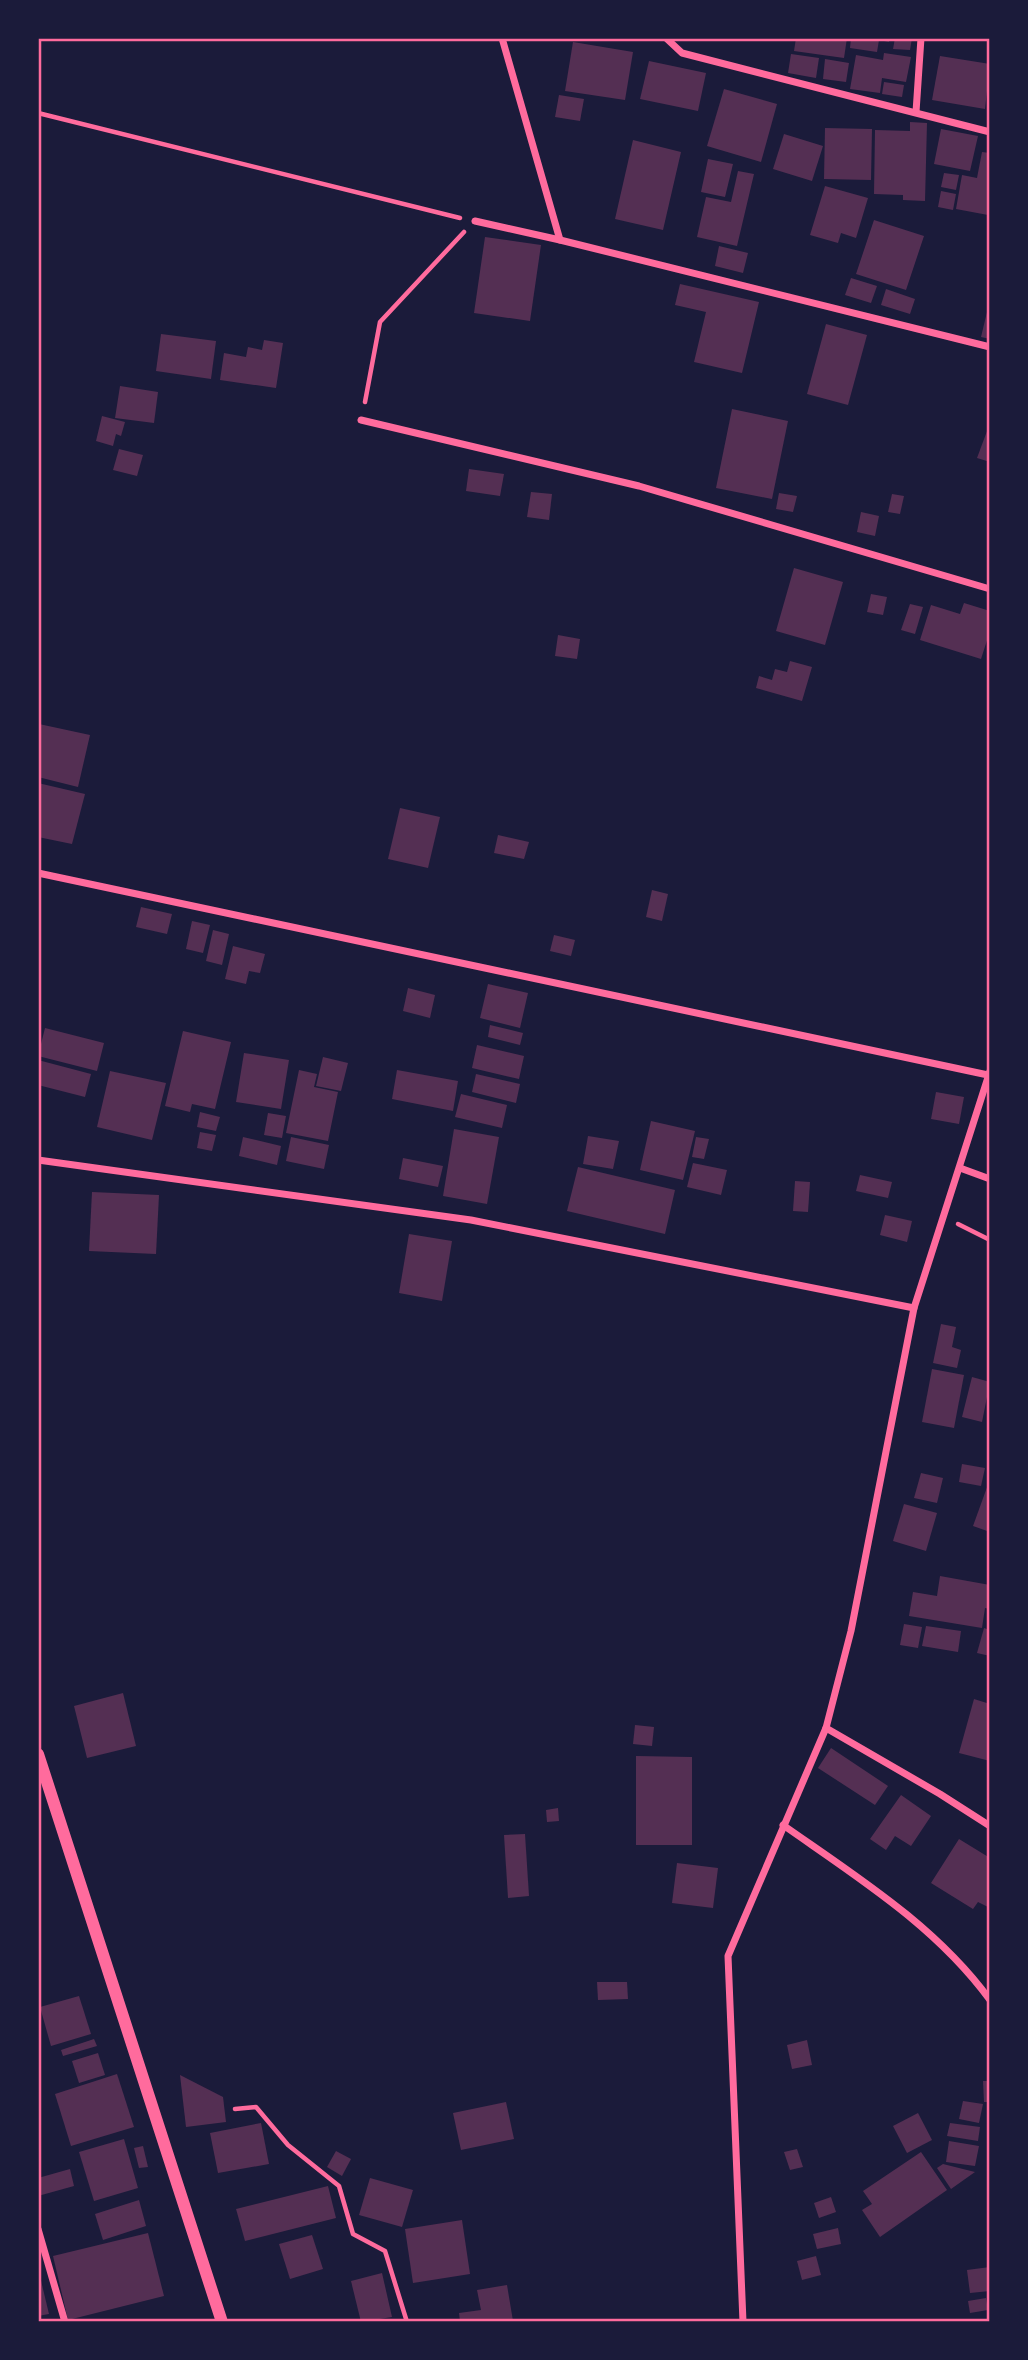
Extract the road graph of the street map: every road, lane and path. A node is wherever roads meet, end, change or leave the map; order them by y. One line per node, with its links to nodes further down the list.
1 (502, 38): 8 (street)
2 (666, 38): 4 (street)
3 (921, 38): 4 (street)
4 (916, 112): 6 (street)
5 (38, 113): 7 (path)
6 (989, 132)
7 (475, 221): 8 (street); 10 (path)
8 (560, 240): 9 (street)
9 (989, 347)
10 (361, 420): 11 (street)
11 (989, 589)
12 (38, 873): 13 (street)
13 (988, 1073): 15 (street)
14 (38, 1160): 19 (street)
15 (960, 1168): 16 (street); 17 (street)
16 (989, 1179)
17 (944, 1218): 18 (path); 19 (street)
18 (989, 1240)
19 (914, 1308): 20 (street)
20 (826, 1728): 22 (street); 23 (street)
21 (38, 1755): 28 (street)
22 (783, 1825): 24 (street); 30 (street)
23 (989, 1826)
24 (989, 2000)
25 (235, 2109): 29 (path)
26 (38, 2229): 27 (street)
27 (65, 2322)
28 (222, 2322)
29 (407, 2322)
30 (743, 2322)

